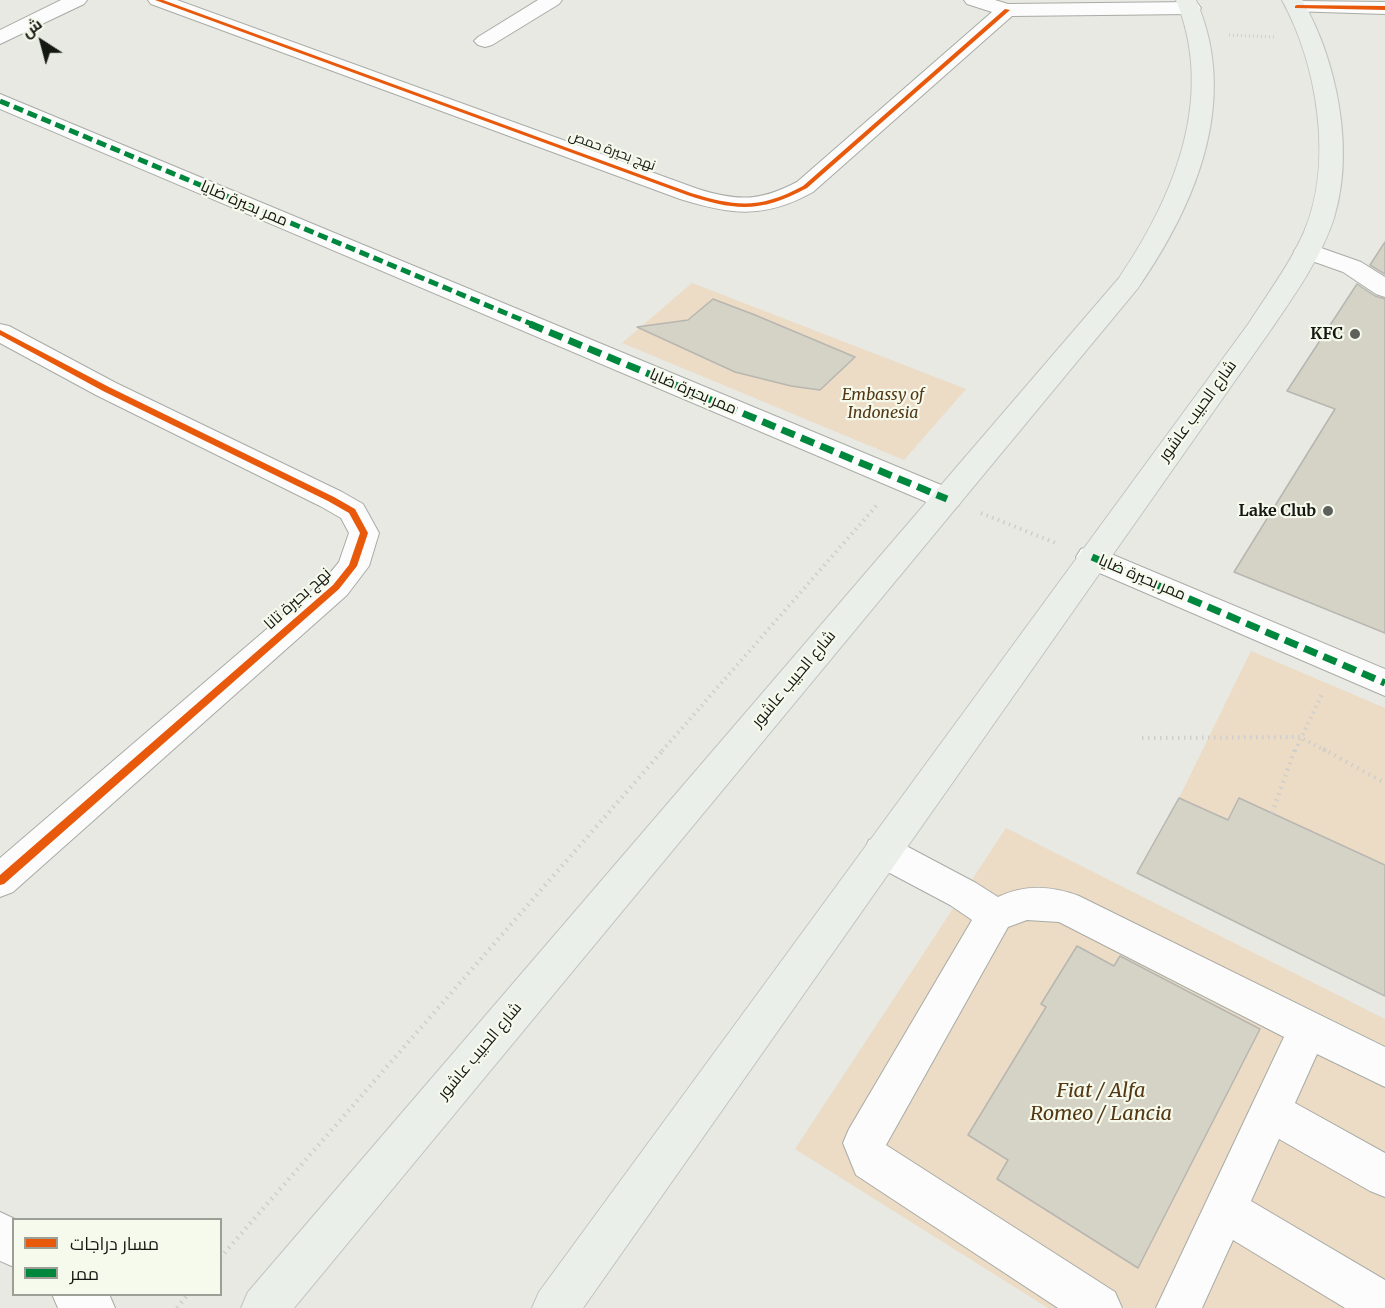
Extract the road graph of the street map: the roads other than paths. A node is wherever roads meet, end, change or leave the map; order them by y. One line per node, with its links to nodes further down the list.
1 (77, 0): 9 (street)
2 (158, 0): 7 (street, نهج بحيرة حمص)
3 (552, 0): 10 (street)
4 (974, 0): 7 (street)
5 (1294, 3): 6 (street); 12 (main road, شارع الحبيب عاشور)
6 (1385, 8)
7 (1007, 10): 8 (street)
8 (1193, 14): 15 (main road, شارع الحبيب عاشور)
9 (0, 38)
10 (485, 41)
11 (0, 101): 15 (street, ممر بحيرة ضايا)
12 (1307, 251): 13 (street); 16 (main road, شارع الحبيب عاشور)
13 (1385, 289)
14 (0, 332): 19 (street, نهج بحيرة تانا)
15 (947, 499): 31 (main road, شارع الحبيب عاشور)
16 (1092, 557): 17 (street, ممر بحيرة ضايا); 18 (main road, شارع الحبيب عاشور)
17 (1385, 683)
18 (882, 851): 20 (street); 32 (main road, شارع الحبيب عاشور)
19 (0, 881)
20 (995, 915): 21 (street); 33 (street)
21 (1308, 1029): 22 (street); 23 (street)
22 (1385, 1068)
23 (1270, 1112): 24 (street); 25 (street)
24 (1385, 1176)
25 (1224, 1210): 29 (street); 34 (street)
26 (0, 1234): 27 (street)
27 (12, 1243)
28 (77, 1296): 30 (street)
29 (1385, 1306)
30 (92, 1308)
31 (264, 1308)
32 (555, 1308)
33 (1099, 1308)
34 (1179, 1308)

